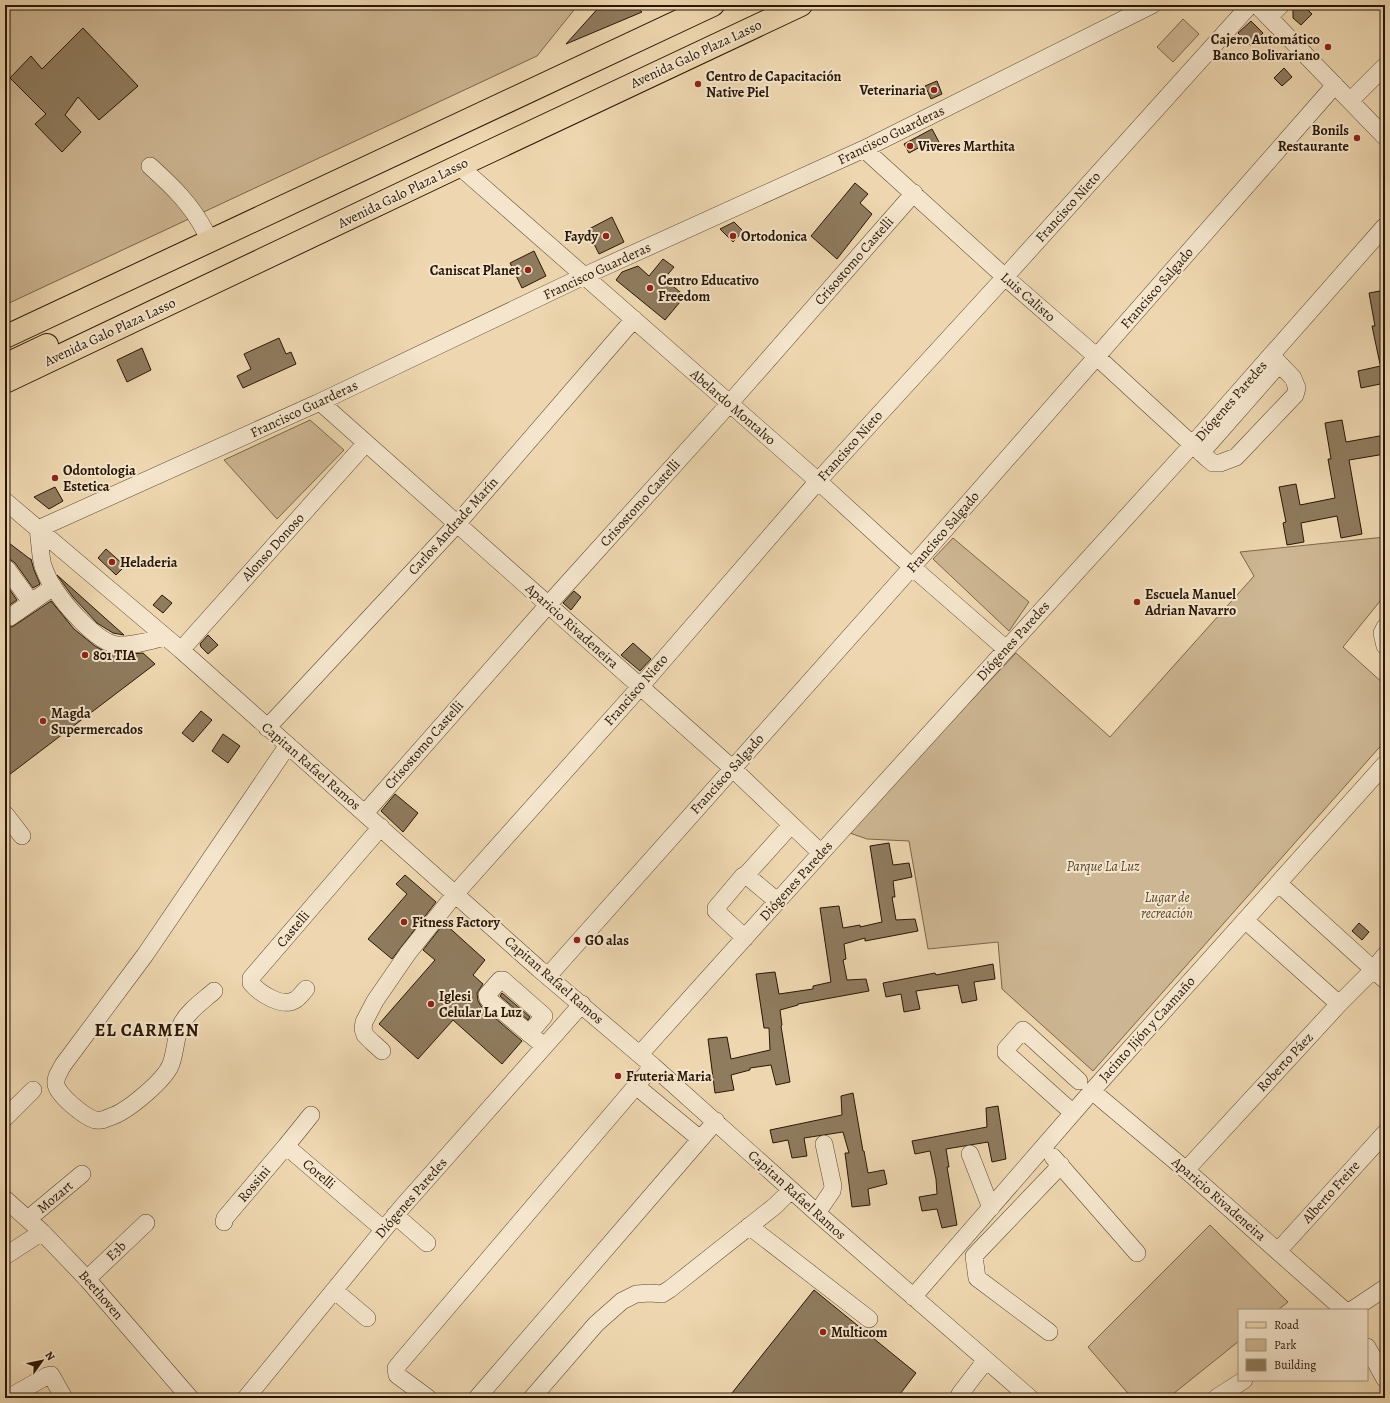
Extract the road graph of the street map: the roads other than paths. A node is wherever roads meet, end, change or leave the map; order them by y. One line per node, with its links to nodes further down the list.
1 (680, 5): 19 (main road)
2 (713, 5): 24 (main road)
3 (770, 5): 27 (main road, Avenida Galo Plaza Lasso)
4 (801, 5): 16 (main road, Avenida Galo Plaza Lasso)
5 (1152, 5): 14 (street, Francisco Guarderas)
6 (1250, 5): 21 (street, Francisco Nieto)
7 (1257, 5): 9 (street)
8 (1281, 5): 9 (street)
9 (1269, 17): 11 (street)
10 (1385, 66): 12 (street)
11 (1335, 85): 12 (street); 25 (street, Francisco Salgado)
12 (1350, 101): 13 (street)
13 (1385, 137)
14 (864, 149): 17 (street, Luis Calisto); 20 (street, Francisco Guarderas)
15 (150, 166): 19 (street)
16 (459, 166): 20 (street, Abelardo Montalvo); 28 (main road, Avenida Galo Plaza Lasso)
17 (914, 193): 21 (street, Luis Calisto); 30 (street, Crisostomo Castelli)
18 (1385, 226): 26 (street, Diógenes Paredes)
19 (205, 231): 23 (main road)
20 (584, 276): 22 (street, Abelardo Montalvo); 29 (street, Francisco Guarderas)
21 (1005, 277): 25 (street, Luis Calisto); 33 (street, Francisco Nieto)
22 (634, 319): 30 (street, Abelardo Montalvo); 35 (street, Carlos Andrade Marín)
23 (5, 321)
24 (5, 337)
25 (1097, 357): 32 (street, Luis Calisto); 37 (street, Francisco Salgado)
26 (1275, 360): 32 (street, Diógenes Paredes); 32 (street, Luis Calisto)
27 (5, 365)
28 (5, 382)
29 (320, 402): 31 (street, Aparicio Rivadeneira); 36 (street, Francisco Guarderas)
30 (730, 403): 33 (street, Abelardo Montalvo); 41 (street, Crisostomo Castelli)
31 (366, 443): 35 (street, Aparicio Rivadeneira); 47 (street, Alonso Donoso)
32 (1196, 449): 46 (street, Diógenes Paredes)
33 (818, 481): 37 (street, Abelardo Montalvo); 48 (street, Francisco Nieto)
34 (5, 501): 36 (street, Capitan Rafael Ramos)
35 (457, 524): 41 (street, Aparicio Rivadeneira); 49 (street, Carlos Andrade Marín)
36 (38, 529): 39 (street); 44 (street, Capitan Rafael Ramos)
37 (912, 567): 46 (street, Abelardo Montalvo); 52 (street, Francisco Salgado)
38 (6, 569): 40 (street)
39 (53, 587): 40 (street); 44 (street)
40 (31, 602): 42 (street)
41 (548, 605): 48 (street, Aparicio Rivadeneira); 53 (street, Crisostomo Castelli)
42 (5, 616)
43 (1385, 627): 45 (street)
44 (165, 637): 47 (street, Capitan Rafael Ramos)
45 (1385, 646)
46 (1006, 649): 58 (street, Diógenes Paredes)
47 (181, 650): 49 (street, Capitan Rafael Ramos)
48 (640, 687): 52 (street, Aparicio Rivadeneira); 61 (street, Francisco Nieto)
49 (267, 728): 50 (street, Capitan Rafael Ramos)
50 (288, 745): 53 (street, Capitan Rafael Ramos); 69 (street)
51 (1385, 764): 60 (street, Jacinto Jijón y Caamaño)
52 (732, 768): 55 (street, Aparicio Rivadeneira); 67 (street, Francisco Salgado)
53 (365, 813): 56 (street, Capitan Rafael Ramos)
54 (5, 814): 57 (street)
55 (791, 825): 58 (street, Aparicio Rivadeneira); 59 (street)
56 (381, 827): 61 (street, Capitan Rafael Ramos); 68 (street, Castelli)
57 (22, 836)
58 (821, 853): 62 (street, Diógenes Paredes)
59 (746, 876): 62 (street); 64 (street)
60 (1278, 883): 63 (street, Jacinto Jijón y Caamaño); 66 (street)
61 (456, 893): 67 (street, Capitan Rafael Ramos); 74 (street, Francisco Nieto)
62 (777, 901): 64 (street, Diógenes Paredes)
63 (1245, 920): 71 (street); 78 (street, Jacinto Jijón y Caamaño)
64 (745, 938): 75 (street, Diógenes Paredes)
65 (1385, 955): 66 (street, Roberto Páez)
66 (1379, 975): 71 (street, Roberto Páez)
67 (548, 976): 70 (street, Capitan Rafael Ramos)
68 (306, 989)
69 (214, 991)
70 (582, 1004): 73 (street, Diógenes Paredes); 75 (street, Capitan Rafael Ramos)
71 (1339, 1004): 91 (street, Roberto Páez)
72 (529, 1034): 73 (street)
73 (544, 1046): 97 (street, Diógenes Paredes)
74 (382, 1051)
75 (640, 1054): 76 (street, Capitan Rafael Ramos)
76 (653, 1066): 77 (street); 83 (street, Capitan Rafael Ramos)
77 (636, 1086): 85 (street); 126 (street)
78 (1085, 1086): 80 (street, Jacinto Jijón y Caamaño); 80 (street, Aparicio Rivadeneira); 91 (street, Aparicio Rivadeneira)
79 (33, 1090): 82 (street)
80 (1073, 1113): 88 (street, Jacinto Jijón y Caamaño)
81 (311, 1115): 87 (street)
82 (5, 1118)
83 (716, 1121): 85 (street); 93 (street, Capitan Rafael Ramos)
84 (1385, 1133): 105 (street, Alberto Freire)
85 (700, 1139): 127 (street)
86 (824, 1144): 96 (street)
87 (286, 1146): 99 (street, Rossini); 102 (street, Corelli)
88 (1043, 1147): 90 (street); 95 (street, Jacinto Jijón y Caamaño)
89 (970, 1154): 95 (street)
90 (1061, 1165): 106 (street); 116 (street)
91 (1186, 1170): 105 (street, Aparicio Rivadeneira)
92 (82, 1174): 98 (street, Mozart)
93 (791, 1190): 96 (street, Capitan Rafael Ramos); 101 (street)
94 (8, 1207): 98 (street, Beethoven)
95 (991, 1208): 111 (street, Jacinto Jijón y Caamaño)
96 (817, 1213): 111 (street, Capitan Rafael Ramos)
97 (395, 1215): 102 (street, Diógenes Paredes); 104 (street)
98 (28, 1219): 103 (street, Beethoven)
99 (224, 1222)
100 (146, 1223): 108 (street, E3b)
101 (749, 1226): 115 (street); 128 (street)
102 (384, 1229): 110 (street, Diógenes Paredes)
103 (42, 1232): 107 (street); 108 (street, Beethoven)
104 (427, 1243)
105 (1278, 1251): 112 (street, Aparicio Rivadeneira)
106 (1137, 1253)
107 (5, 1256)
108 (87, 1278): 124 (street, Beethoven)
109 (1385, 1288): 113 (street)
110 (334, 1290): 114 (street); 125 (street, Diógenes Paredes)
111 (913, 1297): 118 (street, Capitan Rafael Ramos)
112 (1343, 1309)
113 (1354, 1309)
114 (367, 1318)
115 (870, 1319)
116 (1049, 1332)
117 (1368, 1349): 119 (street)
118 (986, 1360): 129 (street); 130 (street, Capitan Rafael Ramos)
119 (1385, 1379)
120 (1242, 1381): 121 (street)
121 (1218, 1397)
122 (8, 1398): 123 (street)
123 (64, 1398)
124 (190, 1398)
125 (246, 1398)
126 (428, 1398)
127 (477, 1398)
128 (532, 1398)
129 (959, 1398)
130 (1030, 1398)

